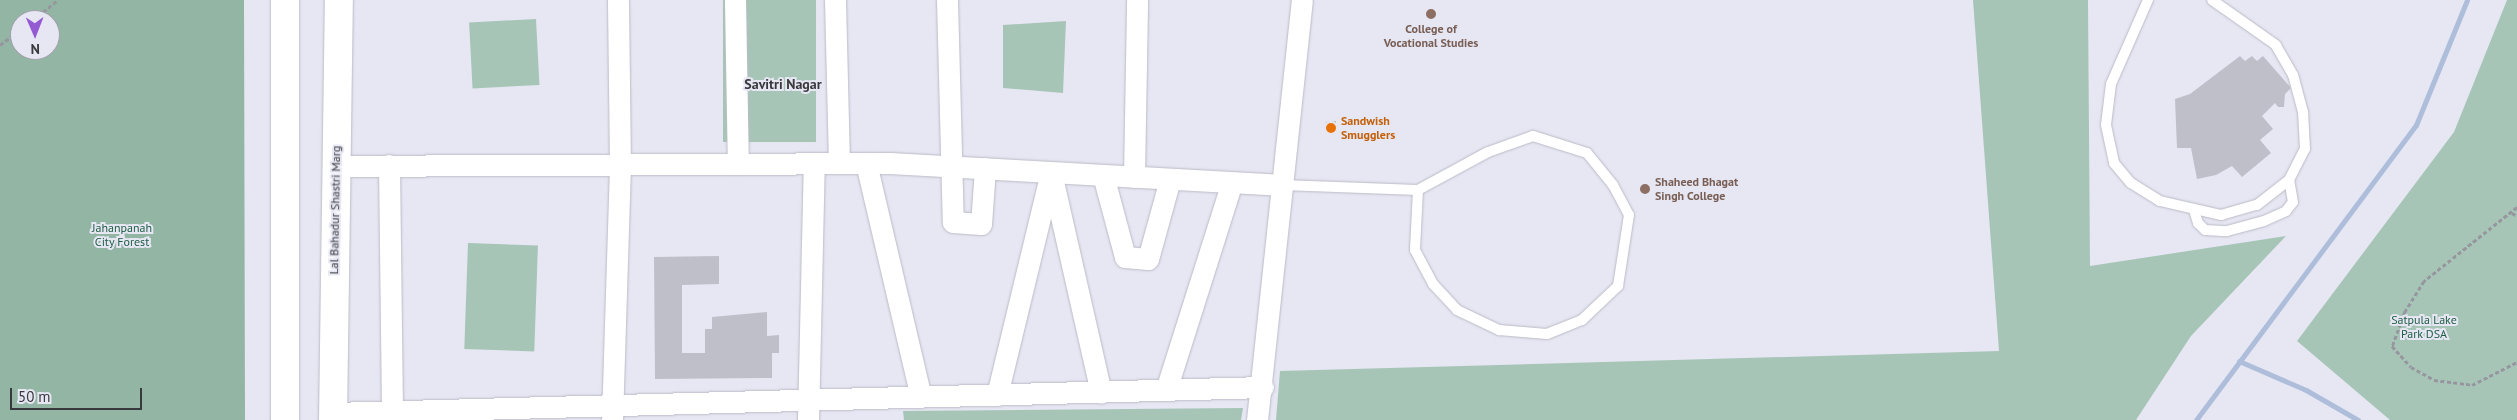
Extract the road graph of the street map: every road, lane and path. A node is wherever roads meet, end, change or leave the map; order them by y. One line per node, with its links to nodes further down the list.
1 (58, 0): 12 (path)
2 (285, 0): 45 (main road)
3 (339, 0): 18 (main road, Lal Bahadur Shastri Marg)
4 (618, 0): 19 (street)
5 (735, 0): 16 (street)
6 (834, 0): 14 (street)
7 (947, 0): 20 (street)
8 (1137, 0): 24 (street)
9 (1302, 0): 28 (street)
10 (2148, 0): 31 (lane)
11 (2212, 0): 26 (lane)
12 (46, 10)
13 (814, 163): 14 (street); 16 (street); 40 (street)
14 (839, 163): 15 (street)
15 (866, 163): 20 (street); 39 (street)
16 (738, 164): 19 (street)
17 (389, 165): 18 (street); 19 (street); 41 (street)
18 (335, 166): 44 (main road, Lal Bahadur Shastri Marg)
19 (620, 166): 42 (street)
20 (950, 166): 21 (street); 21 (street)
21 (985, 168): 22 (street)
22 (1051, 172): 23 (street); 37 (street); 38 (street)
23 (1102, 175): 24 (street); 25 (street)
24 (1134, 177): 25 (street)
25 (1170, 179): 27 (street)
26 (2289, 180): 31 (lane); 31 (lane)
27 (1232, 182): 28 (street); 36 (street)
28 (1282, 185): 29 (lane); 35 (street)
29 (1418, 190): 29 (lane)
30 (2517, 207): 32 (path)
31 (2194, 210)
32 (2512, 213): 33 (path); 34 (path)
33 (2517, 216)
34 (2517, 362)
35 (1263, 386): 36 (street); 46 (street)
36 (1166, 390): 37 (street)
37 (1101, 392): 38 (street)
38 (997, 395): 39 (street)
39 (921, 397): 40 (street)
40 (808, 410): 42 (street)
41 (392, 411): 43 (street); 44 (street)
42 (612, 412): 43 (street)
43 (514, 414)
44 (333, 417)
45 (285, 420)
46 (1257, 420)

